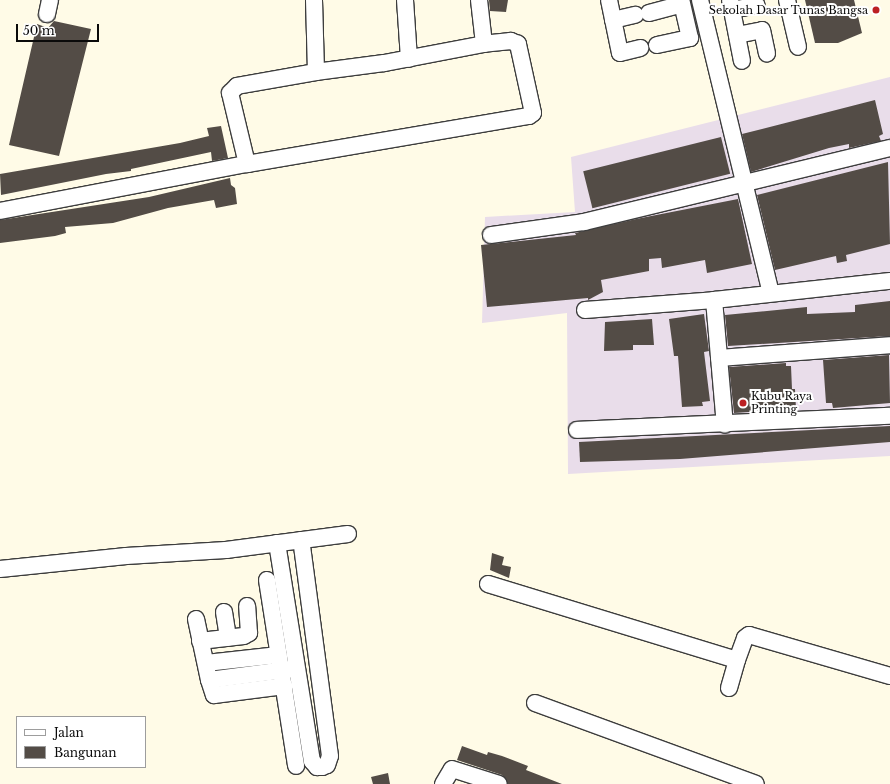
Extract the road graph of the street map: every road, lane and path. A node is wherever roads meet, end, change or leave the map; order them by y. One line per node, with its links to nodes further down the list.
1 (314, 0): 19 (street)
2 (405, 0): 17 (street)
3 (479, 0): 12 (street)
4 (609, 0): 10 (street)
5 (700, 0): 22 (street)
6 (787, 0): 14 (street)
7 (681, 2): 10 (street); 13 (street)
8 (731, 5): 9 (street); 11 (street)
9 (757, 5)
10 (613, 20): 15 (street)
11 (737, 35): 16 (street); 18 (street)
12 (484, 44): 17 (street); 21 (street)
13 (657, 45)
14 (798, 47)
15 (640, 48)
16 (767, 53)
17 (409, 59): 19 (street)
18 (742, 61)
19 (316, 72): 21 (street)
20 (890, 148): 22 (street)
21 (247, 164): 23 (street)
22 (744, 183): 24 (street); 26 (street)
23 (0, 211)
24 (491, 235)
25 (890, 281): 26 (street)
26 (771, 292): 27 (street)
27 (714, 300): 28 (street); 30 (street)
28 (585, 310)
29 (890, 345): 30 (street)
30 (719, 358): 32 (street)
31 (890, 416): 32 (street)
32 (725, 425): 33 (street)
33 (577, 430)
34 (348, 534): 35 (street)
35 (301, 540): 36 (street); 48 (street)
36 (277, 543): 37 (street); 47 (street)
37 (0, 569)
38 (267, 580): 47 (street)
39 (488, 584): 45 (street)
40 (247, 606): 43 (street)
41 (224, 612): 43 (street)
42 (196, 619): 44 (street)
43 (228, 638): 44 (street)
44 (200, 641): 46 (street)
45 (737, 660): 49 (street); 52 (street)
46 (206, 663): 47 (street); 50 (street)
47 (286, 665): 48 (street); 48 (street); 50 (street); 51 (street)
48 (318, 666)
49 (890, 676)
50 (209, 680): 51 (street)
51 (284, 686): 54 (street)
52 (729, 688)
53 (535, 703): 57 (street)
54 (296, 766)
55 (444, 784): 56 (street)
56 (499, 784)
57 (756, 784)

